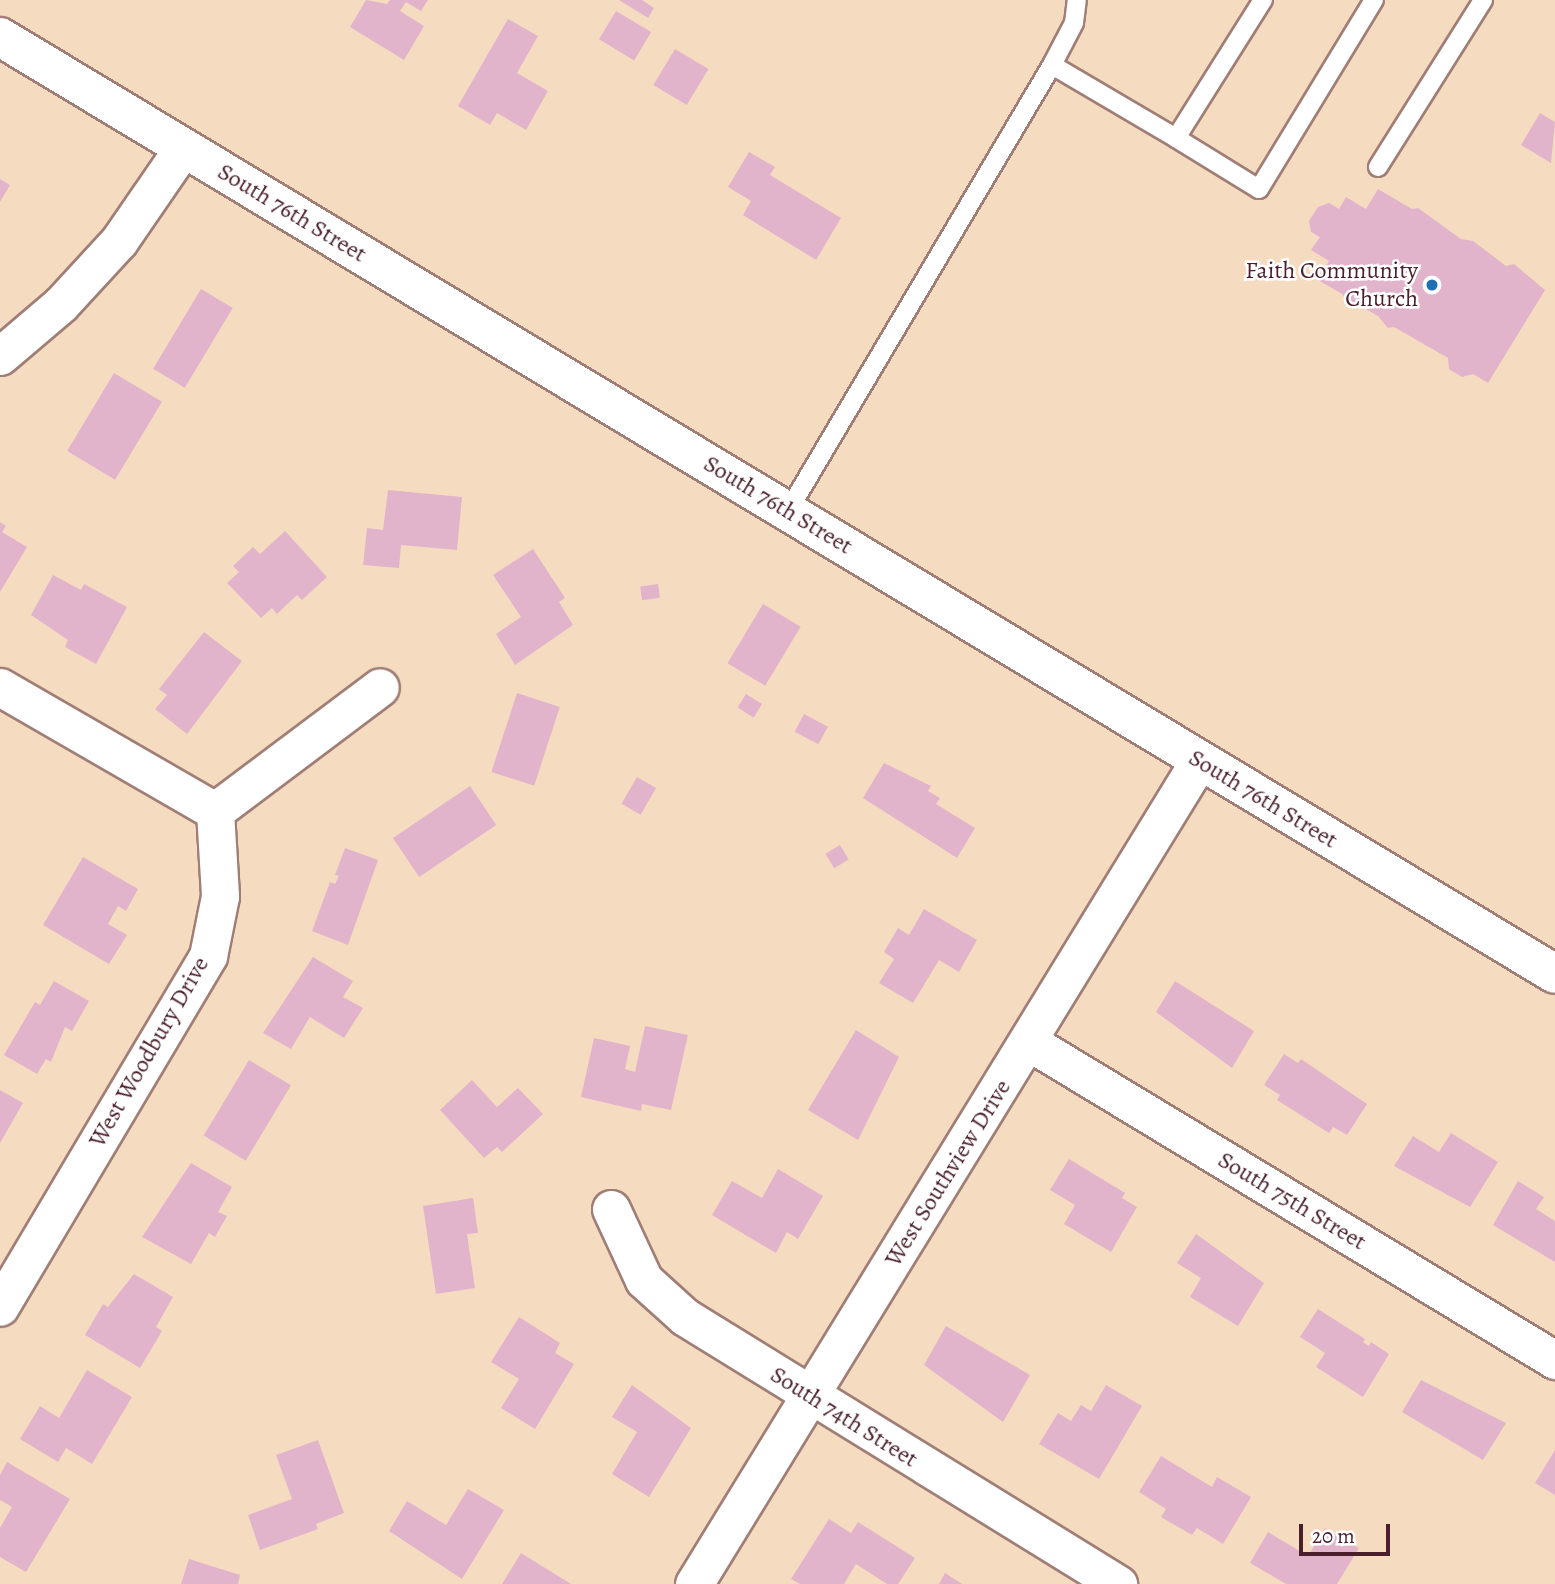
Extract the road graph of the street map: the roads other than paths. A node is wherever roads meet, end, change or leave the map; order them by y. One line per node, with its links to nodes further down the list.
1 (1077, 0): 6 (lane)
2 (1263, 0): 7 (lane)
3 (1374, 0): 7 (lane)
4 (1483, 0): 9 (lane)
5 (0, 37): 8 (main road, South 76th Street)
6 (1052, 65): 7 (lane); 11 (lane)
7 (1176, 138)
8 (183, 148): 10 (street); 11 (main road, South 76th Street)
9 (1378, 167)
10 (0, 356)
11 (788, 511): 14 (main road, South 76th Street)
12 (0, 687): 15 (street)
13 (380, 687): 15 (street)
14 (1199, 761): 16 (main road, South 76th Street); 17 (street, West Southview Drive)
15 (215, 811): 19 (street, West Woodbury Drive)
16 (1555, 974)
17 (1029, 1042): 20 (street, South 75th Street); 21 (street, West Southview Drive)
18 (611, 1209): 21 (street, South 74th Street)
19 (0, 1307)
20 (1555, 1360)
21 (809, 1398): 22 (street, West Southview Drive); 23 (street, South 74th Street)
22 (694, 1584)
23 (1118, 1584)

